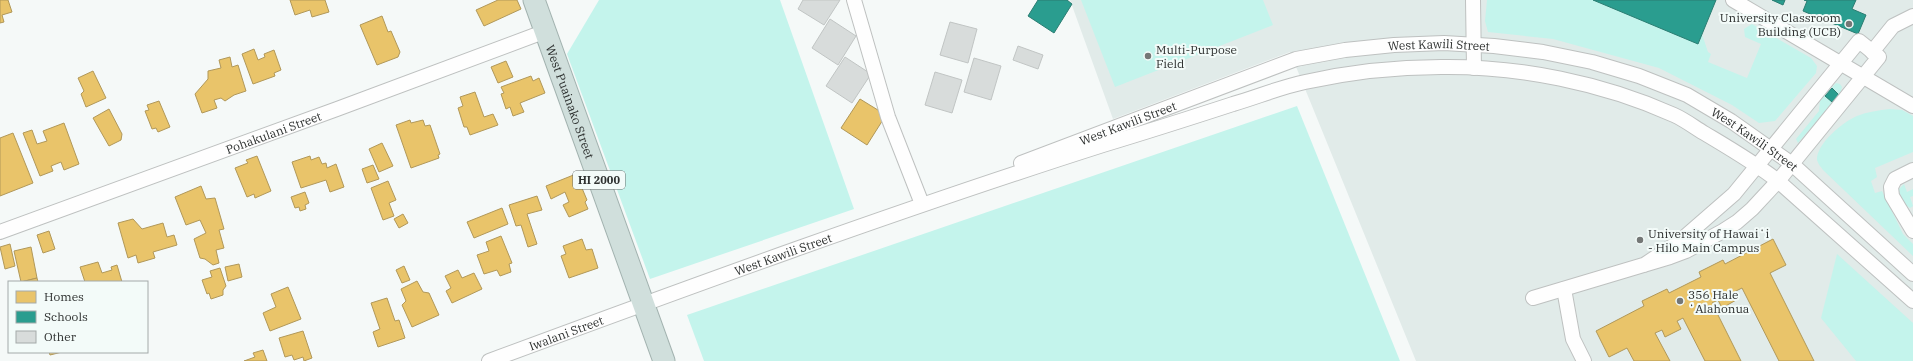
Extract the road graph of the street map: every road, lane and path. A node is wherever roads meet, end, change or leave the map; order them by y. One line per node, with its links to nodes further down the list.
1 (534, 0): 6 (highway, West Puainako Street / HI 2000)
2 (854, 0): 18 (street)
3 (1473, 0): 7 (street)
4 (1733, 0): 9 (street)
5 (1913, 16): 8 (street)
6 (546, 31): 20 (street, Pohakulani Street); 26 (highway, West Puainako Street / HI 2000)
7 (1474, 45): 10 (street); 13 (street, West Kawili Street); 18 (street, West Kawili Street)
8 (1872, 52): 9 (street); 11 (street)
9 (1840, 65): 11 (street); 13 (street)
10 (1474, 68): 15 (street, West Kawili Street); 18 (street, West Kawili Street)
11 (1863, 76): 12 (street); 14 (street)
12 (1913, 106)
13 (1773, 149): 14 (street, West Kawili Street); 15 (street)
14 (1792, 164): 17 (street); 22 (street, West Kawili Street)
15 (1758, 166): 17 (street, West Kawili Street); 21 (street)
16 (1913, 170): 19 (street)
17 (1778, 181): 21 (street); 25 (street, West Kawili Street)
18 (922, 204): 26 (street, West Kawili Street)
19 (1913, 231)
20 (0, 232)
21 (1644, 265): 23 (street)
22 (1913, 274)
23 (1564, 289): 24 (street); 29 (street)
24 (1533, 298)
25 (1913, 300)
26 (643, 303): 27 (street, Iwalani Street); 28 (highway, West Puainako Street / HI 2000)
27 (489, 361)
28 (664, 361)
29 (1584, 361)

